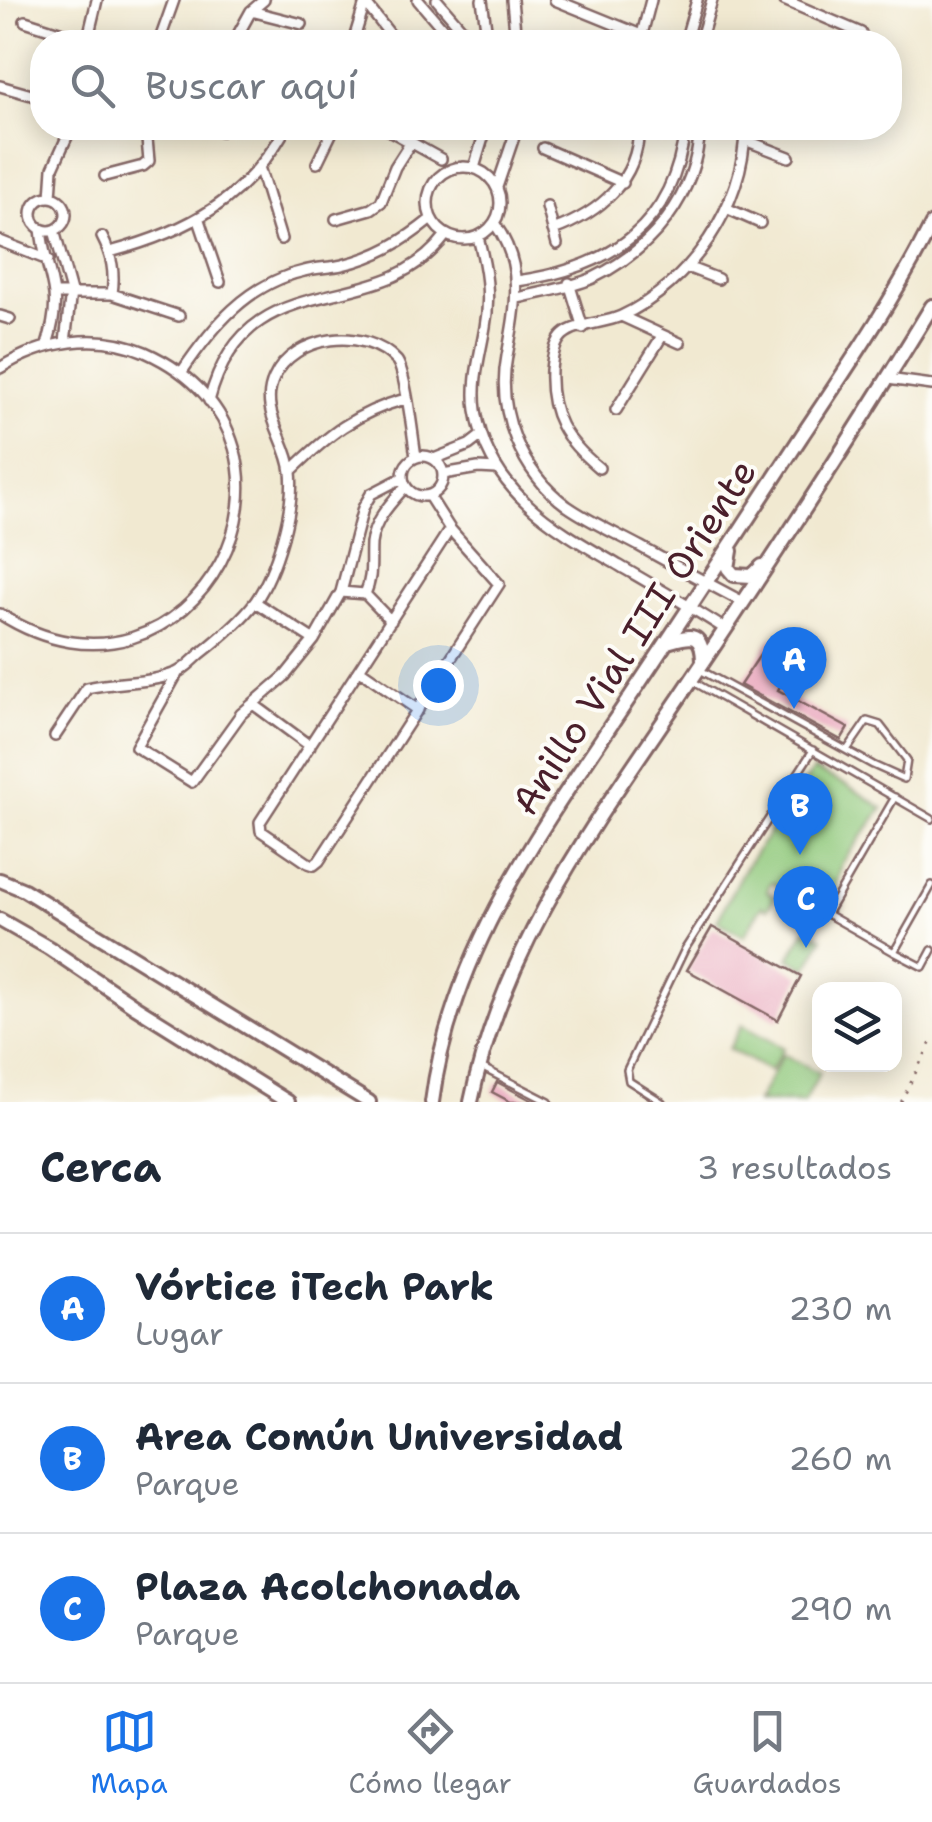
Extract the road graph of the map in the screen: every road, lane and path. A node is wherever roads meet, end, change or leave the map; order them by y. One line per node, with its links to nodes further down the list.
1 (98, 0): 19 (street)
2 (174, 0): 20 (street)
3 (264, 0): 14 (street)
4 (437, 0): 16 (street)
5 (482, 0): 26 (street)
6 (512, 0): 27 (street)
7 (555, 0): 28 (street)
8 (650, 0): 29 (street)
9 (698, 0): 30 (street)
10 (712, 0): 31 (street)
11 (784, 0): 32 (street)
12 (420, 1): 24 (street)
13 (364, 2): 22 (street); 23 (street)
14 (252, 11): 17 (street); 21 (street)
15 (25, 21): 18 (street)
16 (453, 21): 24 (street); 25 (street)
17 (302, 24)
18 (52, 30)
19 (90, 30)
20 (163, 30)
21 (241, 30)
22 (356, 30)
23 (386, 30)
24 (442, 30)
25 (462, 30)
26 (486, 30)
27 (515, 30)
28 (620, 30)
29 (642, 30)
30 (689, 30)
31 (703, 30)
32 (855, 30)
33 (0, 86): 34 (street)
34 (30, 95)
35 (66, 140): 56 (street)
36 (148, 140): 53 (street)
37 (279, 140): 52 (street)
38 (328, 140): 50 (street)
39 (407, 140): 46 (street)
40 (482, 140): 51 (street)
41 (513, 140): 55 (street)
42 (637, 140): 54 (street)
43 (683, 140): 77 (street)
44 (698, 140): 82 (street)
45 (745, 140): 48 (street); 58 (street)
46 (411, 142): 49 (street); 59 (street)
47 (543, 148): 54 (street)
48 (789, 157)
49 (441, 158)
50 (317, 163)
51 (474, 168): 55 (street); 60 (street)
52 (260, 170): 61 (street); 71 (street)
53 (105, 176)
54 (623, 183): 67 (street)
55 (497, 187): 63 (street)
56 (51, 197): 65 (street); 66 (street)
57 (547, 206): 67 (street)
58 (726, 208): 62 (street); 76 (street)
59 (336, 219)
60 (431, 219): 68 (street); 97 (street)
61 (199, 220): 74 (street); 81 (street)
62 (760, 222)
63 (495, 224): 70 (street); 80 (street)
64 (932, 224): 113 (main road, Anillo Vial III Oriente)
65 (41, 229): 66 (street); 75 (street)
66 (54, 230): 83 (street)
67 (553, 230): 73 (street)
68 (446, 235): 70 (street); 101 (street)
69 (102, 237): 74 (street)
70 (478, 237): 103 (street)
71 (281, 239)
72 (0, 242): 75 (street)
73 (557, 244)
74 (110, 252): 86 (street)
75 (48, 260): 85 (street)
76 (687, 267): 79 (street); 90 (street)
77 (566, 272): 78 (street); 82 (street)
78 (538, 278): 80 (street); 84 (street)
79 (718, 279)
80 (518, 281): 87 (street)
81 (220, 282)
82 (570, 285): 84 (street); 91 (street)
83 (71, 292): 85 (street); 86 (street); 93 (street)
84 (541, 292): 87 (street)
85 (56, 294): 95 (street)
86 (112, 294): 89 (street)
87 (518, 298): 115 (street)
88 (932, 306): 98 (main road, Anillo Vial III Oriente)
89 (178, 316)
90 (622, 316): 91 (street); 92 (street)
91 (584, 328): 106 (street)
92 (662, 336): 94 (street); 102 (street)
93 (65, 342): 95 (street); 97 (street)
94 (680, 343)
95 (47, 346): 96 (street)
96 (0, 368)
97 (181, 373): 101 (street)
98 (888, 380): 99 (street); 114 (main road, Anillo Vial III Oriente)
99 (932, 385)
100 (405, 399): 104 (street); 108 (street); 108 (street)
101 (209, 400): 121 (street)
102 (616, 410)
103 (482, 434): 105 (street); 107 (street)
104 (416, 457): 105 (street); 110 (street)
105 (434, 460): 109 (street)
106 (599, 468)
107 (497, 469): 109 (street); 120 (street)
108 (292, 471): 118 (street)
109 (443, 474): 111 (street)
110 (404, 482): 111 (street); 116 (street); 117 (street)
111 (429, 496): 112 (street)
112 (450, 529): 122 (street); 130 (street)
113 (737, 535): 114 (main road); 115 (main road, Anillo Vial III Oriente)
114 (775, 554): 119 (main road, Anillo Vial III Oriente)
115 (706, 582): 119 (street); 120 (main road, Anillo Vial III Oriente)
116 (341, 592): 117 (street); 124 (street)
117 (365, 594): 122 (street)
118 (255, 602): 124 (street); 128 (street)
119 (743, 602): 123 (main road, Anillo Vial III Oriente)
120 (690, 607): 123 (street); 125 (main road, Anillo Vial III Oriente)
121 (0, 614)
122 (391, 621): 126 (street)
123 (725, 629): 127 (main road, Anillo Vial III Oriente)
124 (314, 640): 129 (street)
125 (666, 642): 127 (main road); 147 (main road, Anillo Vial III Oriente)
126 (360, 670): 130 (street); 132 (street)
127 (698, 671): 133 (lane); 134 (lane); 143 (main road, Anillo Vial III Oriente)
128 (178, 672): 129 (street); 131 (street)
129 (253, 704): 132 (street)
130 (418, 710): 132 (street)
131 (55, 736)
132 (310, 746)
133 (812, 750): 135 (lane); 149 (lane)
134 (846, 750): 134 (lane)
135 (894, 797): 136 (lane); 141 (lane)
136 (932, 818)
137 (0, 880): 146 (main road)
138 (932, 885): 141 (lane)
139 (0, 920): 145 (main road)
140 (932, 950): 141 (lane)
141 (894, 952)
142 (932, 1040): 150 (path)
143 (480, 1066): 144 (main road, Anillo Vial III Oriente); 148 (lane)
144 (472, 1101)
145 (288, 1102)
146 (369, 1102)
147 (432, 1102)
148 (550, 1102)
149 (662, 1102)
150 (902, 1102)

